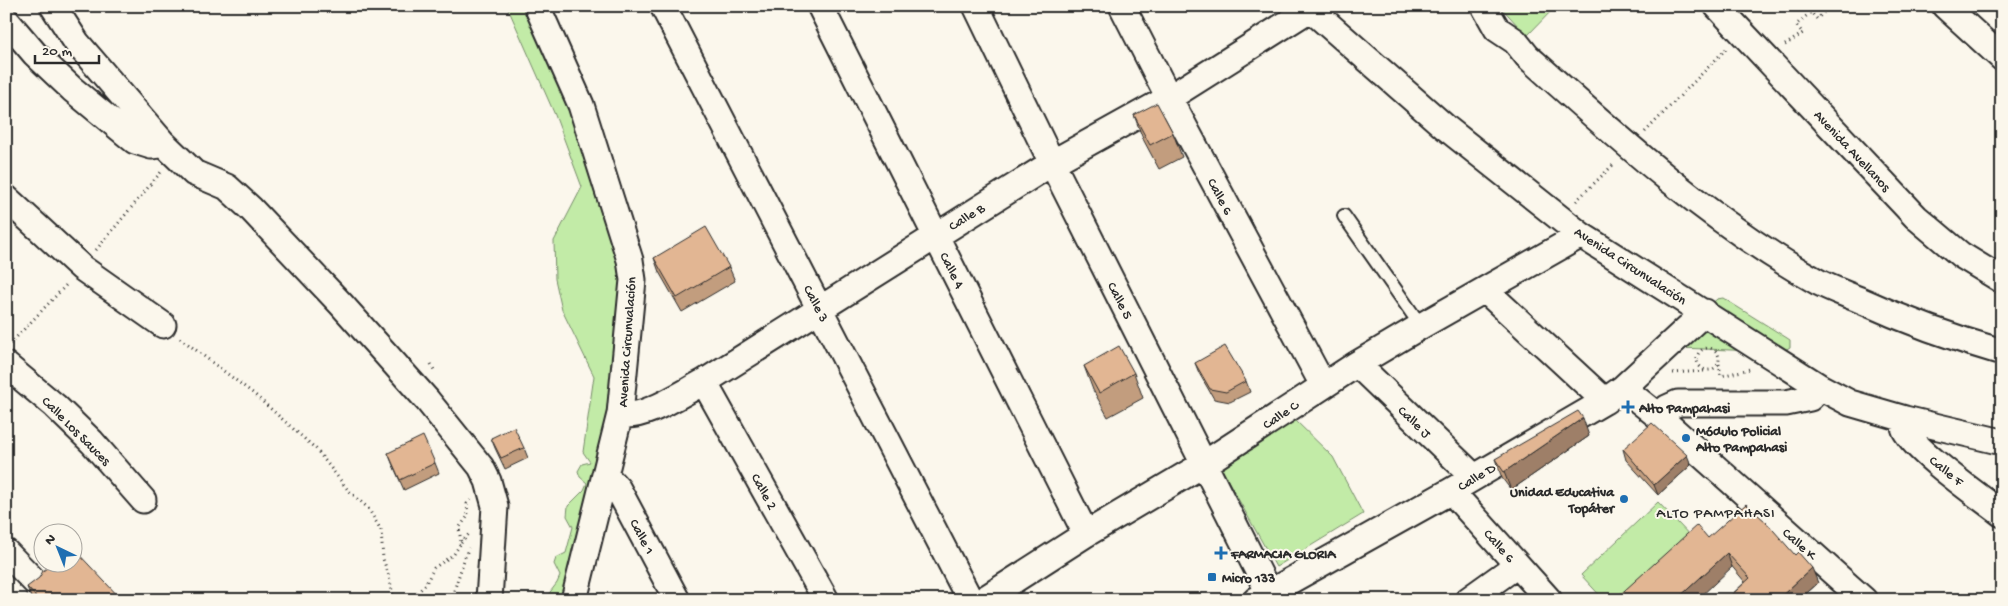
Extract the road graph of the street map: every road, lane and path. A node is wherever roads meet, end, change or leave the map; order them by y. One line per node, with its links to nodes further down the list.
1 (52, 6): 17 (street)
2 (537, 6): 42 (street, Avenida Circunvalación)
3 (663, 6): 27 (street, Calle 3)
4 (820, 6): 24 (street, Calle 4)
5 (976, 6): 19 (street, Calle 5)
6 (1122, 6): 16 (street, Calle 6)
7 (1484, 6): 18 (street)
8 (1717, 6): 13 (street, Avenida Avellanos)
9 (1830, 6): 14 (path)
10 (1946, 6): 15 (street)
11 (1312, 8): 16 (street, Calle B); 22 (street, Avenida Circunvalación)
12 (6, 20): 17 (street)
13 (1742, 32): 14 (street, Avenida Avellanos); 18 (path)
14 (1766, 58): 25 (street, Avenida Avellanos)
15 (2002, 58)
16 (1169, 98): 19 (street, Calle B); 39 (street, Calle 6)
17 (162, 142): 51 (street)
18 (1629, 149): 22 (path); 31 (street)
19 (1052, 162): 24 (street, Calle B); 47 (street, Calle 5)
20 (6, 198): 29 (street)
21 (1344, 216): 30 (lane)
22 (1560, 218): 23 (street, Avenida Circunvalación)
23 (1581, 235): 26 (street, Calle C); 28 (street, Avenida Circunvalación)
24 (935, 236): 27 (street, Calle B); 55 (street, Calle 4)
25 (2002, 280)
26 (1485, 290): 30 (street, Calle C); 41 (street, Calle K)
27 (820, 309): 38 (street, Calle B); 66 (street, Calle 3)
28 (1705, 312): 40 (street, Avenida Circunvalación); 41 (street, Calle D)
29 (163, 325): 60 (path)
30 (1421, 326): 33 (street, Calle C)
31 (2002, 352)
32 (1748, 363): 34 (path)
33 (1357, 364): 39 (street, Calle C); 50 (street, Calle J)
34 (1719, 364): 36 (path); 36 (path)
35 (6, 365): 53 (street, Calle Los Sauces)
36 (1708, 371): 37 (path)
37 (1672, 373)
38 (704, 382): 42 (street, Calle B); 65 (street, Calle 2)
39 (1323, 385): 47 (street, Calle C)
40 (1820, 387): 43 (street); 44 (street, Avenida Circunvalación)
41 (1614, 395): 43 (street, Calle K); 50 (street, Calle D)
42 (620, 414): 49 (street, Avenida Circunvalación)
43 (1658, 416): 70 (street, Calle K)
44 (1905, 419): 45 (street, Avenida Circunvalación); 48 (street, Calle F)
45 (1961, 432): 46 (street, Avenida Circunvalación); 48 (street)
46 (2002, 442)
47 (1204, 464): 55 (street, Calle C); 59 (street, Calle 5)
48 (1944, 468): 54 (street, Calle F)
49 (606, 476): 63 (street, Avenida Circunvalación); 64 (street, Calle 1)
50 (1474, 477): 52 (street, Calle D)
51 (488, 481): 61 (path); 62 (street)
52 (1451, 491): 57 (street, Calle 6); 59 (street, Calle D)
53 (143, 500)
54 (2002, 514)
55 (1086, 534): 67 (street, Calle C)
56 (6, 552): 58 (street)
57 (1517, 565): 68 (street); 69 (street, Calle 6)
58 (35, 582)
59 (1262, 596)
60 (394, 600)
61 (410, 600)
62 (489, 600)
63 (574, 600)
64 (677, 600)
65 (826, 600)
66 (970, 600)
67 (983, 600)
68 (1468, 600)
69 (1549, 600)
70 (1864, 600)

